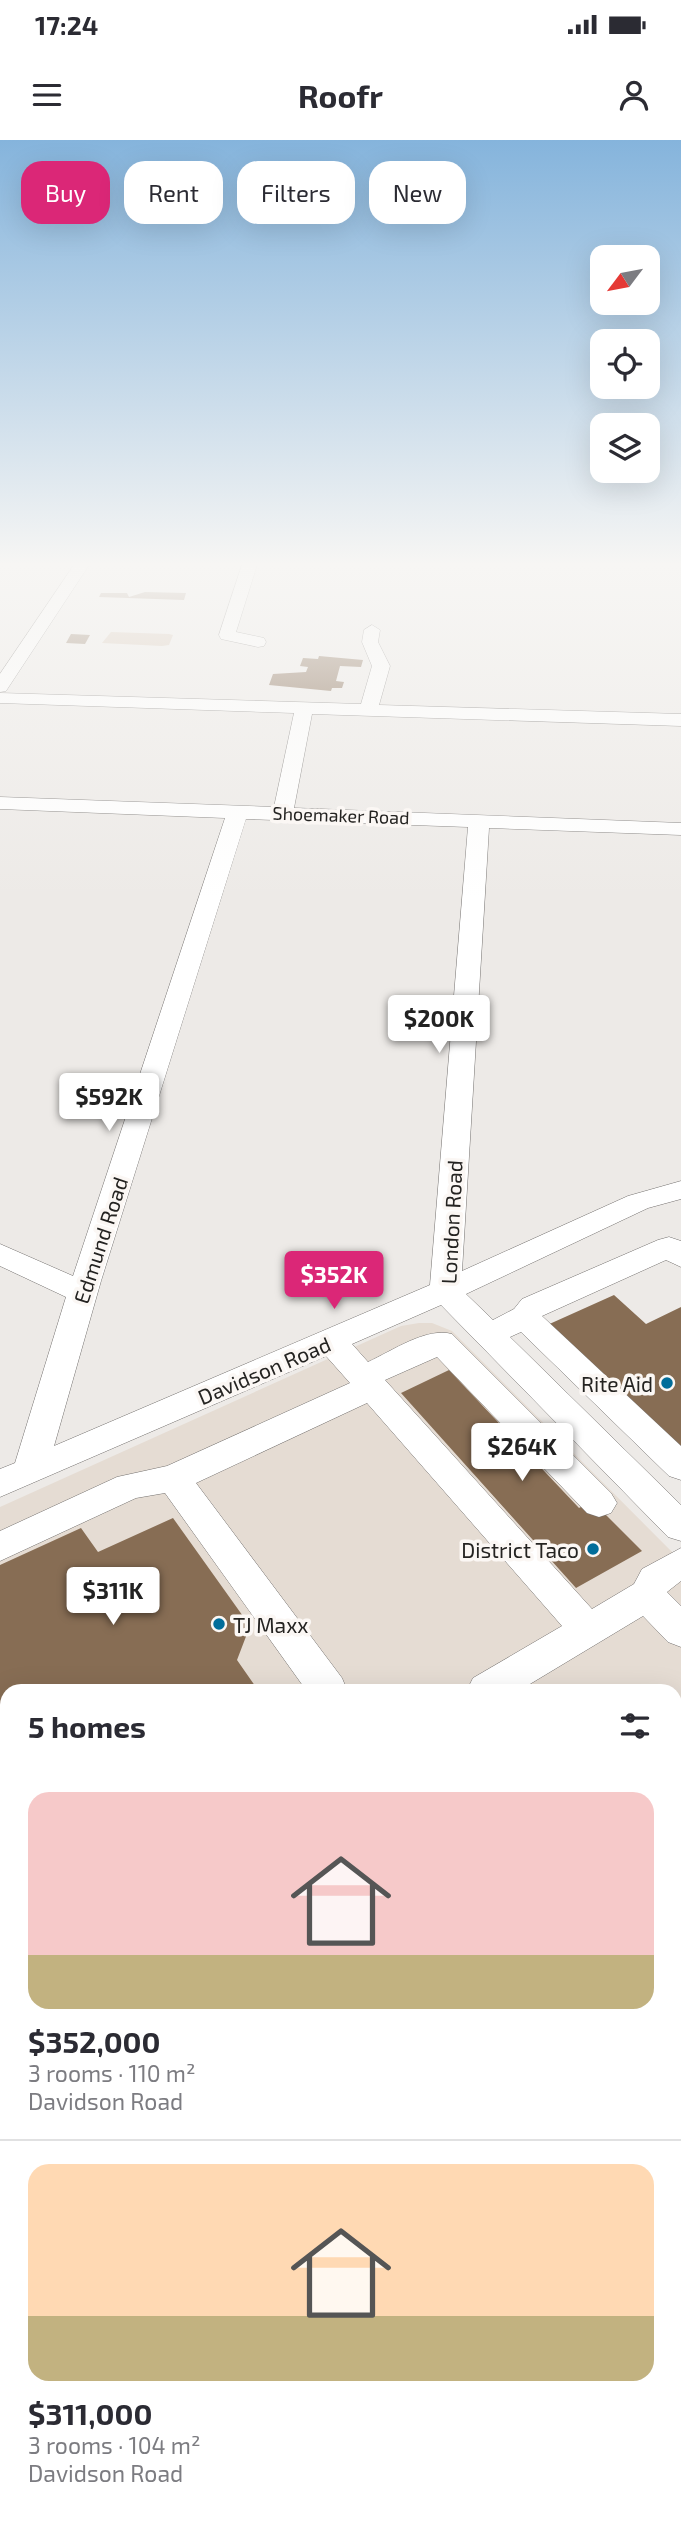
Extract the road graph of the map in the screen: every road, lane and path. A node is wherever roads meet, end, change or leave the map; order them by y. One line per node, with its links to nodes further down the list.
1 (378, 676): 3 (street)
2 (0, 698): 4 (street)
3 (370, 704): 4 (street); 5 (street); 6 (street)
4 (261, 706): 5 (street)
5 (304, 708): 9 (street)
6 (681, 720)
7 (0, 803): 8 (street, Shoemaker Road)
8 (238, 811): 9 (street, Shoemaker Road); 16 (street, Edmund Road)
9 (283, 812): 10 (street, Shoemaker Road)
10 (479, 821): 11 (street, Shoemaker Road); 15 (street, London Road)
11 (681, 829)
12 (681, 1190): 15 (street, Davidson Road)
13 (0, 1254): 16 (street)
14 (681, 1257): 17 (street)
15 (445, 1292): 18 (street, London Road); 19 (street, Davidson Road)
16 (83, 1293): 22 (street, Edmund Road)
17 (525, 1317): 18 (street); 21 (street)
18 (488, 1335): 26 (street, London Road)
19 (331, 1341): 20 (street); 22 (street, Davidson Road)
20 (368, 1382): 23 (street); 25 (street); 30 (street)
21 (681, 1467)
22 (30, 1471): 24 (street, Davidson Road)
23 (173, 1478): 27 (street); 32 (street)
24 (0, 1484)
25 (599, 1503)
26 (681, 1527)
27 (0, 1547)
28 (681, 1563): 29 (street)
29 (646, 1595): 30 (street); 31 (street)
30 (588, 1630): 33 (street)
31 (681, 1631)
32 (324, 1684)
33 (497, 1684)

